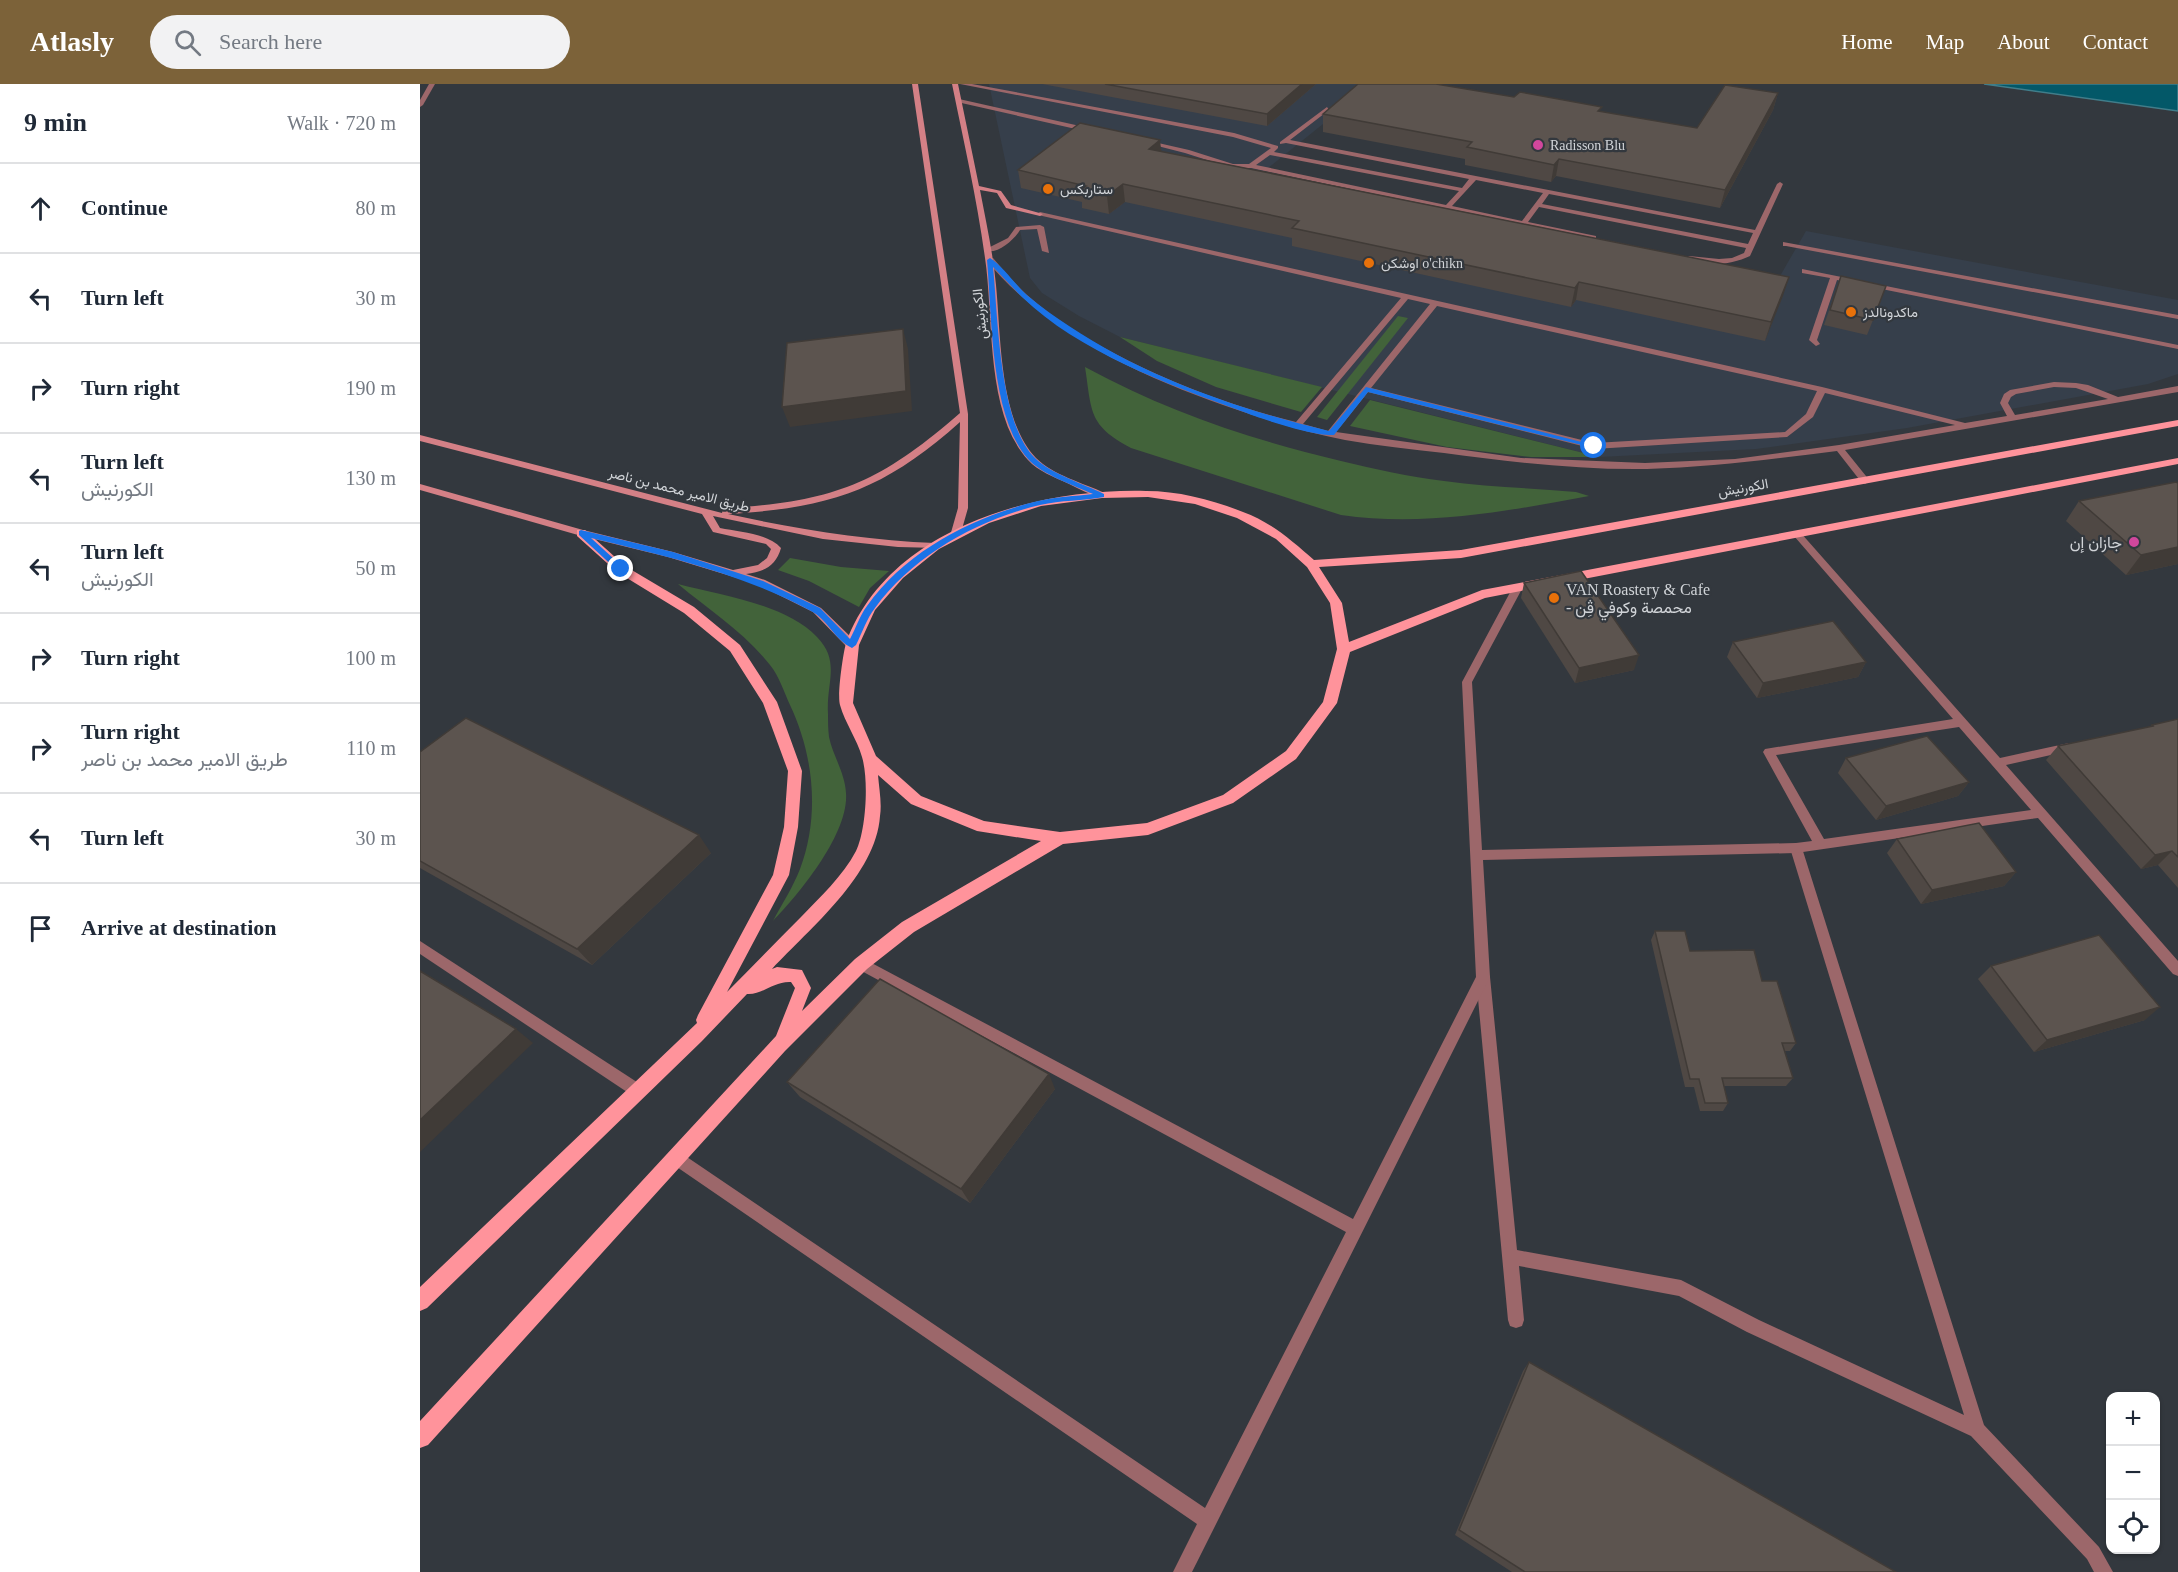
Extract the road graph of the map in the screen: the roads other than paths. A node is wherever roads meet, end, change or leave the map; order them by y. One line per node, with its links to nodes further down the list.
1 (432, 84): 6 (street)
2 (915, 84): 42 (main road, الكورنيش)
3 (955, 84): 5 (main road, الكورنيش)
4 (963, 84): 11 (street)
5 (959, 101): 8 (street); 16 (main road, الكورنيش)
6 (420, 105)
7 (1327, 109): 10 (street)
8 (1096, 131)
9 (1142, 141): 13 (street)
10 (1285, 141): 11 (street); 14 (street)
11 (1276, 147): 12 (street)
12 (1270, 153): 13 (street); 17 (street)
13 (1251, 166): 20 (street)
14 (1474, 178): 17 (street); 18 (street)
15 (1780, 184): 23 (street)
16 (975, 187): 21 (main road); 27 (main road, الكورنيش)
17 (1463, 190): 20 (street)
18 (1547, 192): 19 (street); 23 (street)
19 (1537, 206): 22 (street); 26 (street)
20 (1448, 207): 22 (street)
21 (1040, 214): 33 (street)
22 (1524, 223): 24 (street)
23 (1757, 232): 26 (street)
24 (1603, 240)
25 (1786, 244): 35 (street)
26 (1750, 247): 29 (street)
27 (987, 250): 28 (street); 30 (main road, الكورنيش)
28 (1046, 251)
29 (1683, 257)
30 (990, 260): 45 (street); 53 (main road, الكورنيش)
31 (1805, 271): 32 (street)
32 (1834, 277): 36 (street); 37 (street)
33 (1406, 297): 34 (street); 45 (street)
34 (1435, 303): 39 (street); 40 (street)
35 (2178, 317)
36 (1816, 344)
37 (2178, 347)
38 (2178, 388): 41 (street)
39 (1366, 389): 40 (street); 47 (street)
40 (1822, 390): 46 (street)
41 (2116, 399): 43 (street); 43 (street)
42 (964, 414): 54 (main road); 57 (main road, الكورنيش)
43 (2012, 418): 46 (street)
44 (2178, 423): 51 (main road, الكورنيش)
45 (1298, 425): 47 (street)
46 (1968, 425): 49 (street)
47 (1331, 434): 49 (street)
48 (420, 438): 54 (main road, طريق الامير محمد بن ناصر)
49 (1839, 448): 51 (street)
50 (2178, 462): 56 (main road)
51 (1865, 481): 59 (main road, الكورنيش)
52 (420, 487): 55 (main road)
53 (1102, 495): 57 (main road); 59 (main road)
54 (706, 512): 58 (main road, طريق الامير محمد بن ناصر); 60 (main road)
55 (581, 533): 60 (main road); 78 (main road)
56 (1797, 534): 61 (main road); 64 (street)
57 (955, 536): 58 (main road)
58 (935, 546): 62 (main road)
59 (1311, 564): 63 (main road)
60 (721, 569): 62 (main road)
61 (1518, 587): 63 (main road); 72 (street)
62 (852, 645): 66 (main road)
63 (1344, 649): 69 (main road)
64 (1962, 722): 67 (street); 70 (street)
65 (2076, 746): 67 (street)
66 (870, 759): 69 (main road); 77 (main road)
67 (1997, 763): 68 (street)
68 (2041, 813): 70 (street); 75 (street)
69 (1060, 838): 74 (main road)
70 (1820, 844): 71 (street)
71 (1796, 848): 72 (street); 86 (street)
72 (1476, 855): 76 (street)
73 (420, 947): 80 (street)
74 (861, 964): 79 (main road); 82 (street)
75 (2178, 970)
76 (1483, 977): 82 (street); 83 (street)
77 (735, 996): 78 (main road); 79 (main road)
78 (696, 1036): 80 (main road)
79 (779, 1045): 81 (main road)
80 (638, 1090): 84 (main road)
81 (676, 1158): 87 (main road); 88 (street)
82 (1356, 1229): 88 (street)
83 (1510, 1257): 85 (street); 86 (street)
84 (420, 1301)
85 (1516, 1320)
86 (1977, 1430): 90 (street)
87 (420, 1437)
88 (1208, 1521): 89 (street)
89 (1182, 1572)
90 (2104, 1572)

